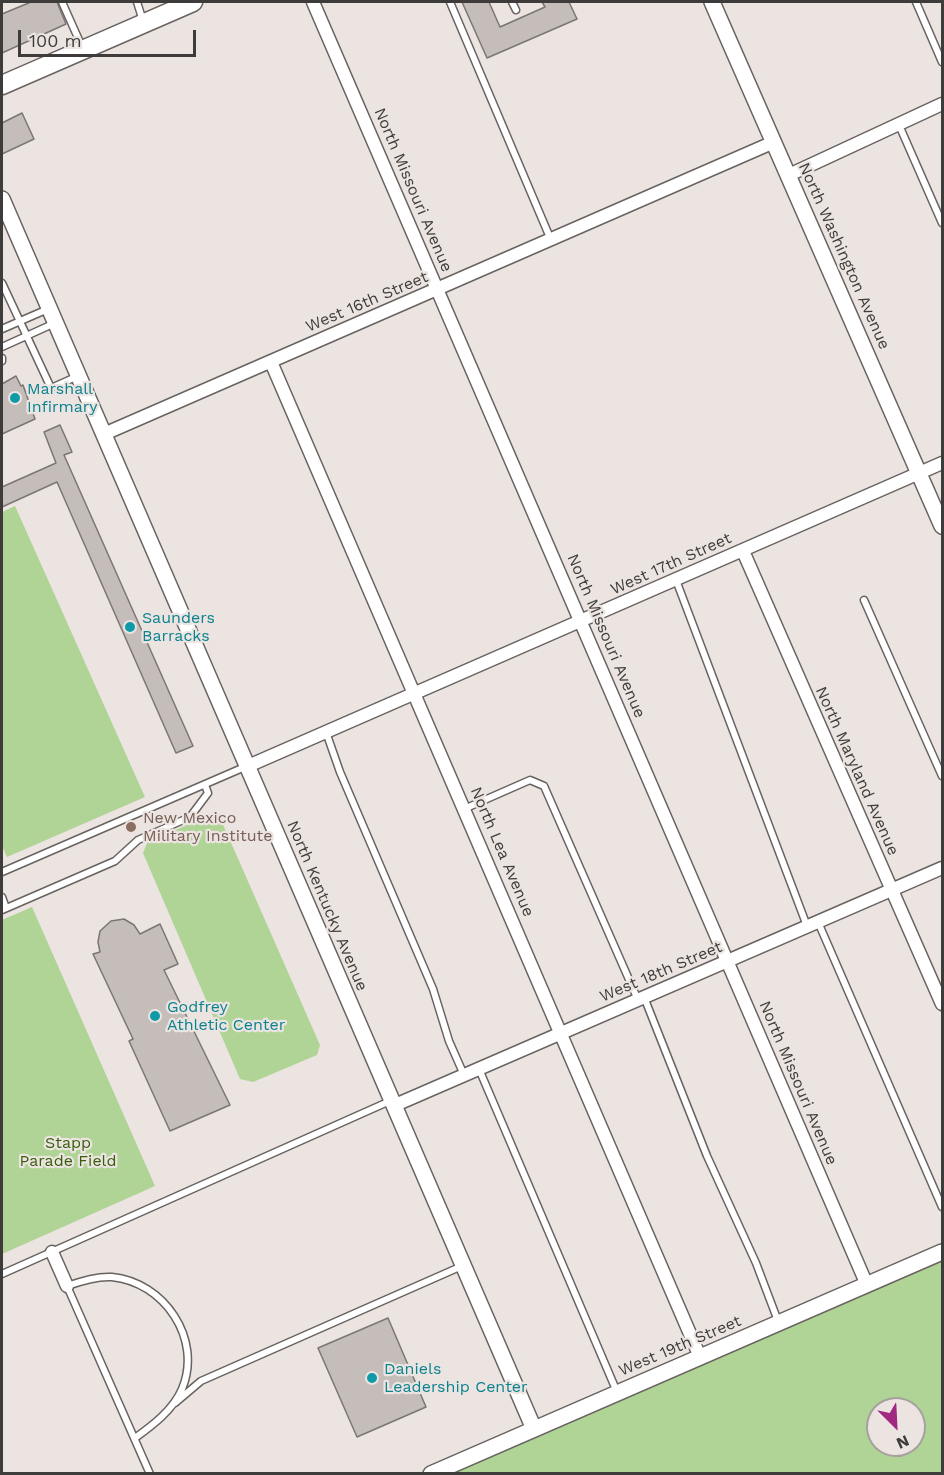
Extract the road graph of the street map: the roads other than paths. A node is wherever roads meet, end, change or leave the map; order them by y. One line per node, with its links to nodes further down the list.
1 (62, 2): 11 (lane)
2 (137, 2): 10 (lane)
3 (191, 2): 10 (main road)
4 (313, 2): 22 (street, North Missouri Avenue)
5 (450, 2): 20 (lane)
6 (512, 2): 9 (lane)
7 (712, 2): 16 (street, North Washington Avenue)
8 (916, 2): 12 (lane)
9 (516, 10)
10 (144, 23): 11 (main road)
11 (83, 49): 13 (main road)
12 (942, 62)
13 (2, 85)
14 (942, 104): 15 (street)
15 (899, 125): 17 (street); 19 (lane)
16 (774, 142): 17 (street, North Washington Avenue); 20 (street, West 16th Street)
17 (789, 176): 33 (street, North Washington Avenue)
18 (2, 199): 23 (street, North Kentucky Avenue)
19 (942, 223)
20 (552, 240): 22 (street, West 16th Street)
21 (2, 283): 24 (lane)
22 (438, 290): 29 (street, West 16th Street); 38 (street, North Missouri Avenue)
23 (48, 309): 24 (lane); 25 (street, North Kentucky Avenue)
24 (20, 321): 26 (lane); 27 (lane)
25 (55, 323): 27 (lane); 30 (street, North Kentucky Avenue)
26 (2, 328)
27 (27, 336): 28 (lane); 30 (lane)
28 (2, 347)
29 (271, 362): 31 (street, West 16th Street); 39 (street, North Lea Avenue)
30 (78, 376): 31 (street, North Kentucky Avenue)
31 (104, 434): 41 (street, North Kentucky Avenue)
32 (942, 463): 33 (street, West 17th Street)
33 (920, 474): 34 (street, North Washington Avenue); 35 (street, West 17th Street)
34 (942, 526)
35 (743, 551): 36 (street, West 17th Street); 47 (street, North Maryland Avenue)
36 (676, 580): 38 (street, West 17th Street); 50 (lane)
37 (864, 600): 42 (lane)
38 (582, 621): 39 (street, West 17th Street); 51 (street, North Missouri Avenue)
39 (414, 693): 40 (street, West 17th Street); 44 (street, North Lea Avenue)
40 (326, 732): 41 (street, West 17th Street); 56 (lane)
41 (248, 766): 43 (lane); 57 (street, North Kentucky Avenue)
42 (942, 776)
43 (205, 785): 46 (lane); 49 (lane)
44 (464, 809): 52 (lane); 54 (street, North Lea Avenue)
45 (942, 868): 47 (street, West 18th Street)
46 (2, 872)
47 (892, 890): 50 (street, West 18th Street); 53 (street, North Maryland Avenue)
48 (2, 897): 49 (lane)
49 (4, 909)
50 (813, 924): 51 (street, West 18th Street); 58 (lane)
51 (728, 961): 52 (street, West 18th Street); 63 (street, North Missouri Avenue)
52 (641, 999): 54 (street, West 18th Street); 65 (lane)
53 (942, 1004)
54 (561, 1034): 55 (street, West 18th Street); 66 (street, North Lea Avenue)
55 (479, 1069): 56 (street, West 18th Street); 69 (lane)
56 (465, 1075): 57 (street, West 18th Street)
57 (392, 1103): 59 (lane); 61 (street, North Kentucky Avenue)
58 (942, 1207)
59 (52, 1252): 62 (lane); 64 (street)
60 (942, 1252): 63 (street, West 19th Street)
61 (463, 1265): 68 (lane); 71 (street, North Kentucky Avenue)
62 (2, 1274)
63 (867, 1285): 65 (street, West 19th Street)
64 (67, 1286): 67 (lane); 72 (lane)
65 (779, 1323): 66 (street, West 19th Street)
66 (700, 1357): 69 (street, West 19th Street)
67 (186, 1377): 68 (lane); 70 (lane)
68 (201, 1381): 70 (lane)
69 (617, 1393): 71 (street, West 19th Street)
70 (173, 1405): 72 (lane)
71 (534, 1429): 74 (street, West 19th Street)
72 (135, 1438): 73 (lane)
73 (150, 1473)
74 (431, 1473)

